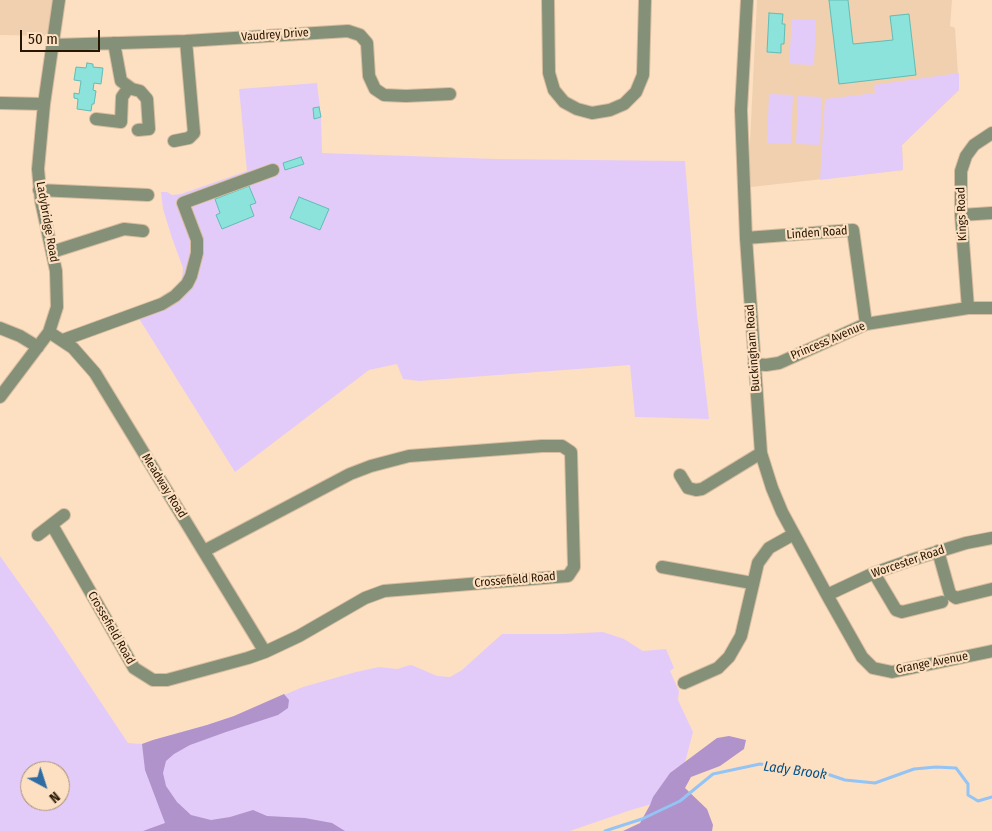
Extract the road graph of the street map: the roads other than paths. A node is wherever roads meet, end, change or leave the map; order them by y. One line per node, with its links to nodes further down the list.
1 (59, 0): 7 (street, Ladybridge Road)
2 (548, 0): 3 (street)
3 (645, 0)
4 (747, 0): 22 (street, Buckingham Road)
5 (186, 41): 6 (street, Vaudrey Drive); 9 (street, Vaudrey Drive); 15 (street)
6 (114, 43): 7 (street, Vaudrey Drive); 8 (street)
7 (53, 45): 11 (street, Ladybridge Road)
8 (129, 87): 12 (street); 13 (street)
9 (450, 94)
10 (0, 103): 11 (street)
11 (44, 104): 17 (street, Ladybridge Road)
12 (96, 119)
13 (138, 130)
14 (992, 134): 20 (street, Kings Road)
15 (174, 141)
16 (273, 170): 29 (street)
17 (39, 190): 18 (street); 23 (street, Ladybridge Road)
18 (148, 195)
19 (992, 214): 20 (street)
20 (961, 215): 24 (street, Kings Road)
21 (143, 231): 23 (street)
22 (746, 238): 26 (street, Linden Road); 31 (street, Buckingham Road)
23 (52, 252): 28 (street, Ladybridge Road)
24 (968, 308): 25 (street, Princess Avenue); 26 (street, Princess Avenue)
25 (992, 308)
26 (866, 324): 31 (street, Princess Avenue)
27 (0, 328): 30 (street)
28 (49, 332): 29 (street, Meadway Road); 30 (street, Ladybridge Road)
29 (63, 340): 40 (street, Meadway Road)
30 (38, 347): 32 (street, Ladybridge Road)
31 (754, 364): 33 (street, Buckingham Road)
32 (0, 397)
33 (761, 453): 34 (street); 37 (street, Buckingham Road)
34 (680, 475)
35 (64, 515): 36 (street)
36 (52, 525): 38 (street); 49 (street, Crossefield Road)
37 (794, 534): 44 (street); 46 (street, Buckingham Road)
38 (38, 535)
39 (992, 538): 41 (street, Worcester Road)
40 (204, 551): 49 (street, Meadway Road); 49 (street, Crossefield Road)
41 (938, 551): 43 (street, Worcester Road); 45 (street)
42 (662, 567): 44 (street)
43 (874, 573): 46 (street, Worcester Road); 47 (street)
44 (752, 583): 51 (street)
45 (992, 589)
46 (827, 595): 50 (street, Buckingham Road)
47 (942, 602)
48 (992, 651): 50 (street, Grange Avenue)
49 (265, 652)
50 (873, 668)
51 (684, 682)

